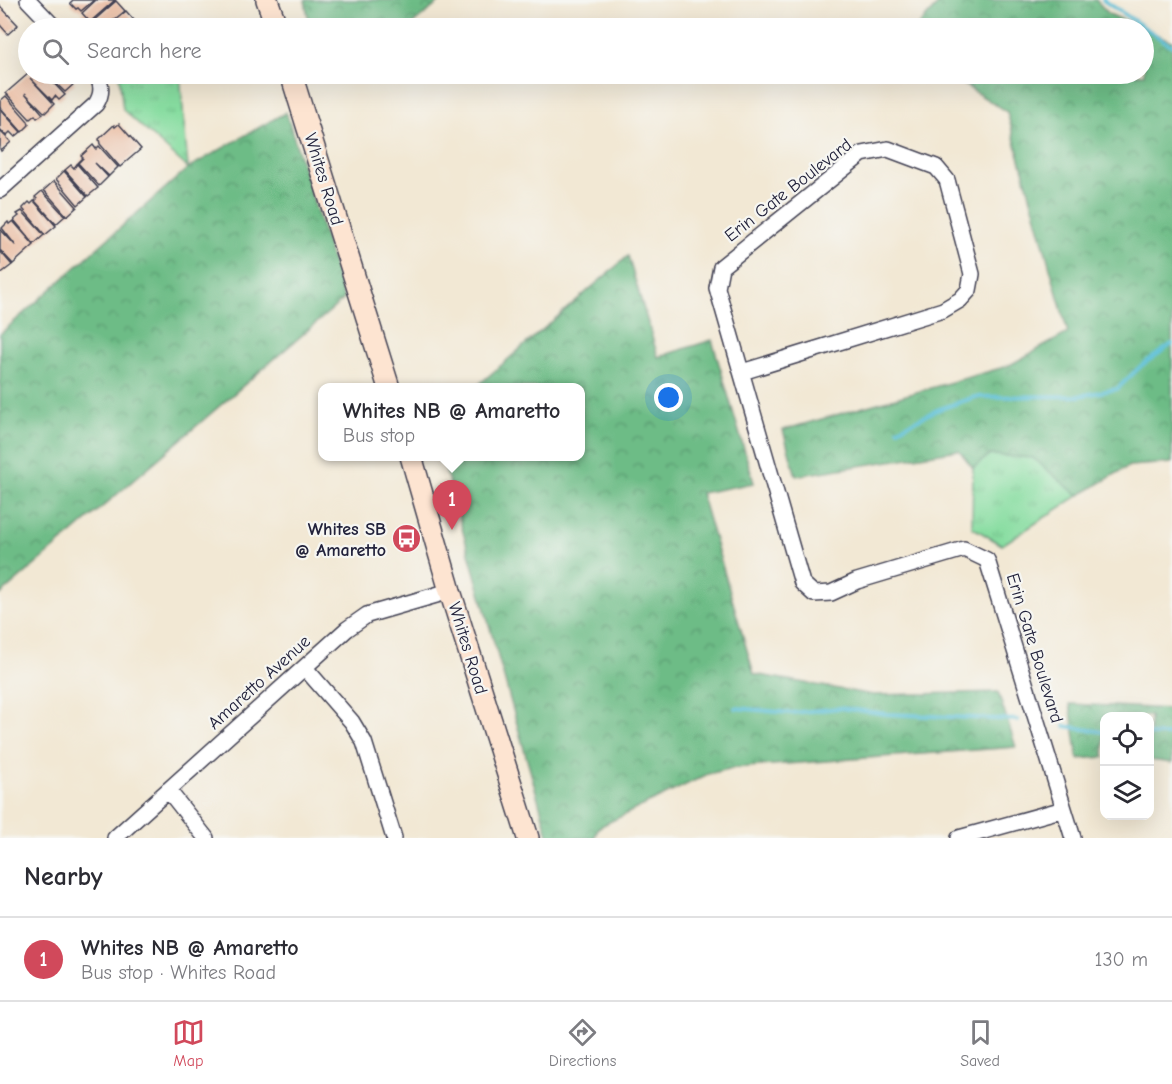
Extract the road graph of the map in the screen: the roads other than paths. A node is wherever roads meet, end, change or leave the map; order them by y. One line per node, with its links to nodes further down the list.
1 (28, 0): 3 (street)
2 (267, 0): 4 (main road)
3 (45, 18)
4 (273, 18)
5 (100, 84): 7 (street)
6 (294, 84): 9 (main road, Whites Road)
7 (0, 190)
8 (742, 372): 8 (street, Erin Gate Boulevard); 14 (street, Erin Gate Boulevard)
9 (388, 383)
10 (412, 461): 11 (main road, Whites Road)
11 (450, 591): 12 (street, Amaretto Avenue); 18 (main road, Whites Road)
12 (305, 668): 13 (street, Amaretto Avenue); 17 (street)
13 (168, 790): 15 (street, Amaretto Avenue); 16 (street)
14 (1064, 809): 19 (street); 20 (street, Erin Gate Boulevard)
15 (115, 838)
16 (206, 838)
17 (394, 838)
18 (528, 838)
19 (959, 838)
20 (1073, 838)

